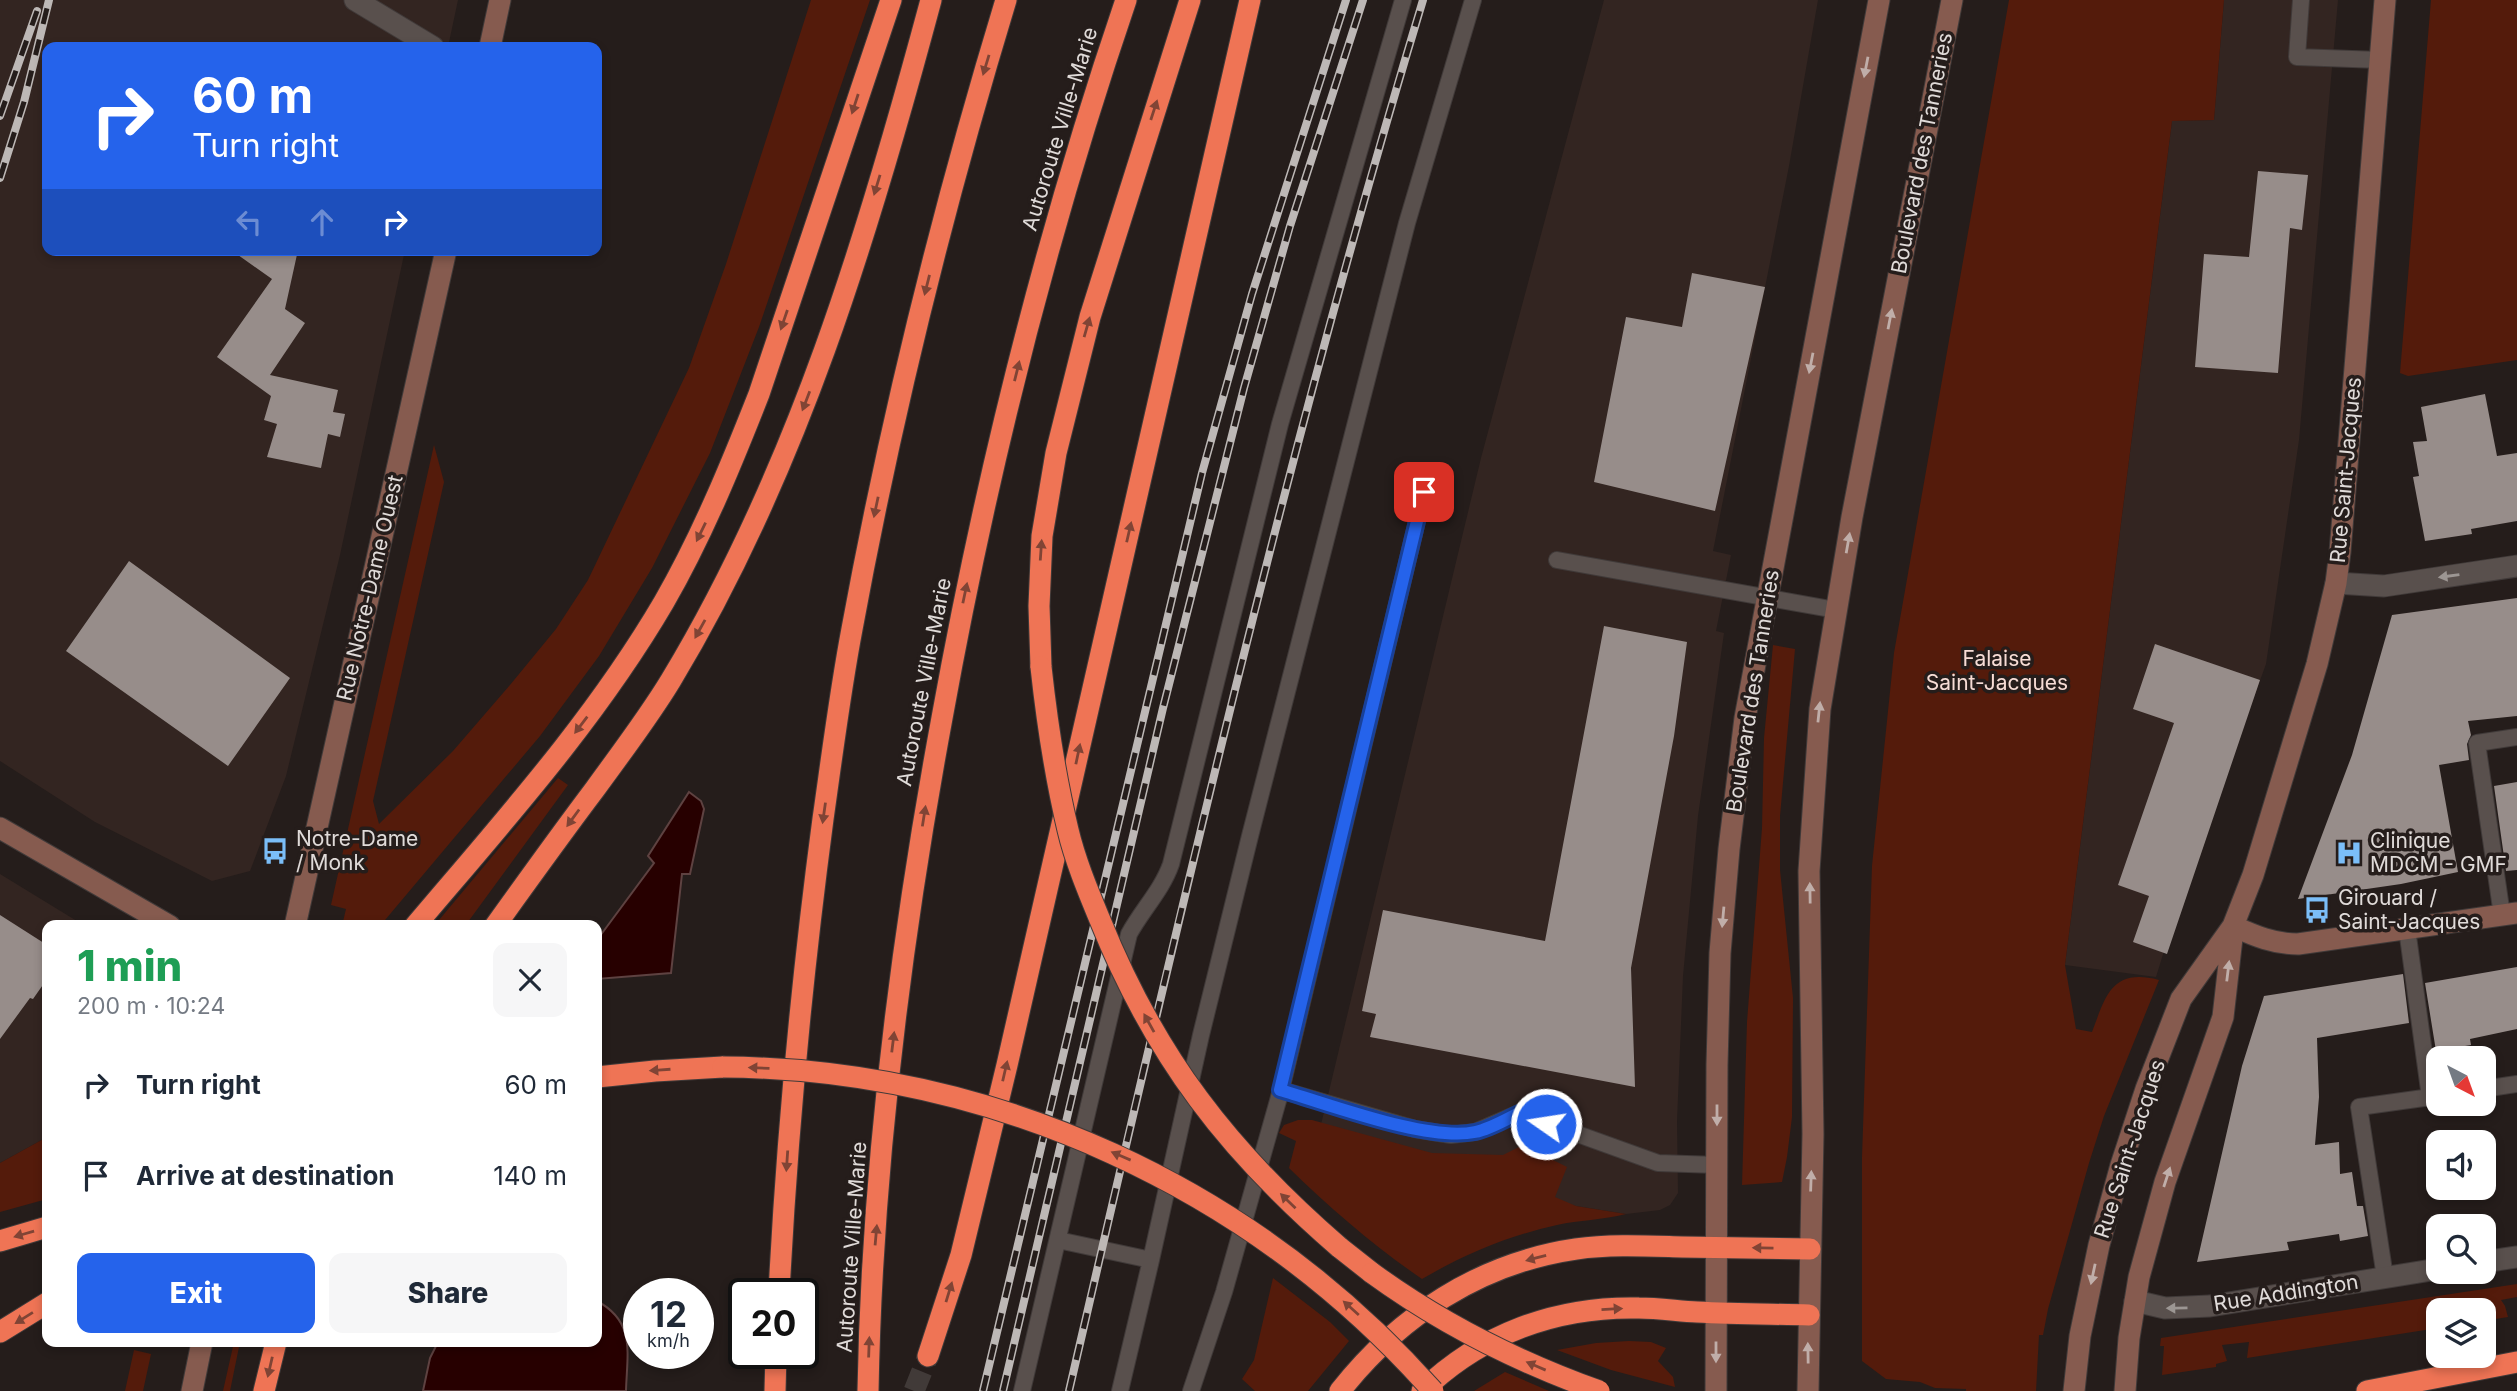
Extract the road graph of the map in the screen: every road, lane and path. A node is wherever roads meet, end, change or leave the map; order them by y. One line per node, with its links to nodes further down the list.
1 (355, 0): 15 (street)
2 (500, 0): 16 (main road)
3 (891, 0): 30 (highway, one-way to 30)
4 (931, 0): 31 (highway, one-way to 31)
5 (1006, 0): 51 (highway, one-way to 51)
6 (1126, 0): 65 (highway, Autoroute Ville-Marie, one-way to 6)
7 (1190, 0): 72 (highway, one-way to 7, bridge)
8 (1250, 0): 59 (highway, one-way to 8)
9 (1402, 0): 42 (lane)
10 (1473, 0): 47 (lane)
11 (1879, 0): 23 (main road, Boulevard des Tanneries, one-way to 23)
12 (1952, 0): 24 (main road, Boulevard des Tanneries, one-way to 12)
13 (2301, 0): 17 (lane)
14 (2385, 0): 17 (main road, Rue Saint-Jacques)
15 (425, 42)
16 (491, 42)
17 (2380, 60): 22 (main road, Rue Saint-Jacques)
18 (445, 256): 29 (main road, Rue Notre-Dame Ouest)
19 (1424, 492): 38 (lane)
20 (1557, 560): 23 (lane)
21 (2517, 566): 22 (street, one-way to 22)
22 (2336, 583): 32 (main road, Rue Saint-Jacques)
23 (1766, 598): 24 (lane); 40 (main road, Boulevard des Tanneries, one-way to 40)
24 (1836, 610): 45 (main road, Boulevard des Tanneries, one-way to 24)
25 (2517, 737): 27 (lane)
26 (0, 828): 28 (main road)
27 (2510, 914): 33 (main road)
28 (160, 920)
29 (296, 920)
30 (420, 920)
31 (499, 920)
32 (2234, 926): 33 (main road); 52 (main road, Rue Saint-Jacques, one-way to 32); 75 (main road, Rue Saint-Jacques, one-way to 75)
33 (2407, 929): 34 (lane)
34 (2426, 1047)
35 (602, 1076): 71 (highway, one-way to 35, bridge)
36 (2517, 1084): 37 (lane)
37 (2496, 1087)
38 (1280, 1090): 40 (lane); 68 (lane)
39 (2426, 1098): 50 (lane)
40 (1717, 1165): 44 (main road, Boulevard des Tanneries)
41 (42, 1228): 43 (highway, one-way to 43)
42 (1058, 1240): 47 (lane); 66 (lane)
43 (0, 1241)
44 (1715, 1248): 45 (highway, one-way to 44); 54 (main road, Boulevard des Tanneries); 69 (highway, one-way to 69)
45 (1810, 1249): 55 (main road, Boulevard des Tanneries)
46 (2517, 1257): 48 (street)
47 (1152, 1260): 67 (lane)
48 (2496, 1260)
49 (2426, 1271): 50 (street, Rue Addington)
50 (2385, 1277): 52 (street, Rue Addington, one-way to 52)
51 (780, 1278)
52 (2135, 1301): 76 (main road, Rue Saint-Jacques)
53 (42, 1306): 56 (highway, one-way to 56)
54 (1716, 1313): 55 (highway); 70 (highway, one-way to 54); 73 (main road, Boulevard des Tanneries, one-way to 73)
55 (1809, 1315): 74 (main road, Boulevard des Tanneries, one-way to 55)
56 (0, 1332)
57 (201, 1347): 62 (main road)
58 (275, 1347): 63 (highway, one-way to 63)
59 (928, 1356)
60 (2517, 1362): 77 (highway)
61 (776, 1369): 64 (highway)
62 (192, 1391)
63 (264, 1391)
64 (775, 1391)
65 (868, 1391)
66 (1022, 1391)
67 (1119, 1391)
68 (1191, 1391)
69 (1340, 1391)
70 (1422, 1391)
71 (1433, 1391)
72 (1600, 1391)
73 (1716, 1391)
74 (1808, 1391)
75 (2074, 1391)
76 (2125, 1391)
77 (2367, 1391)

